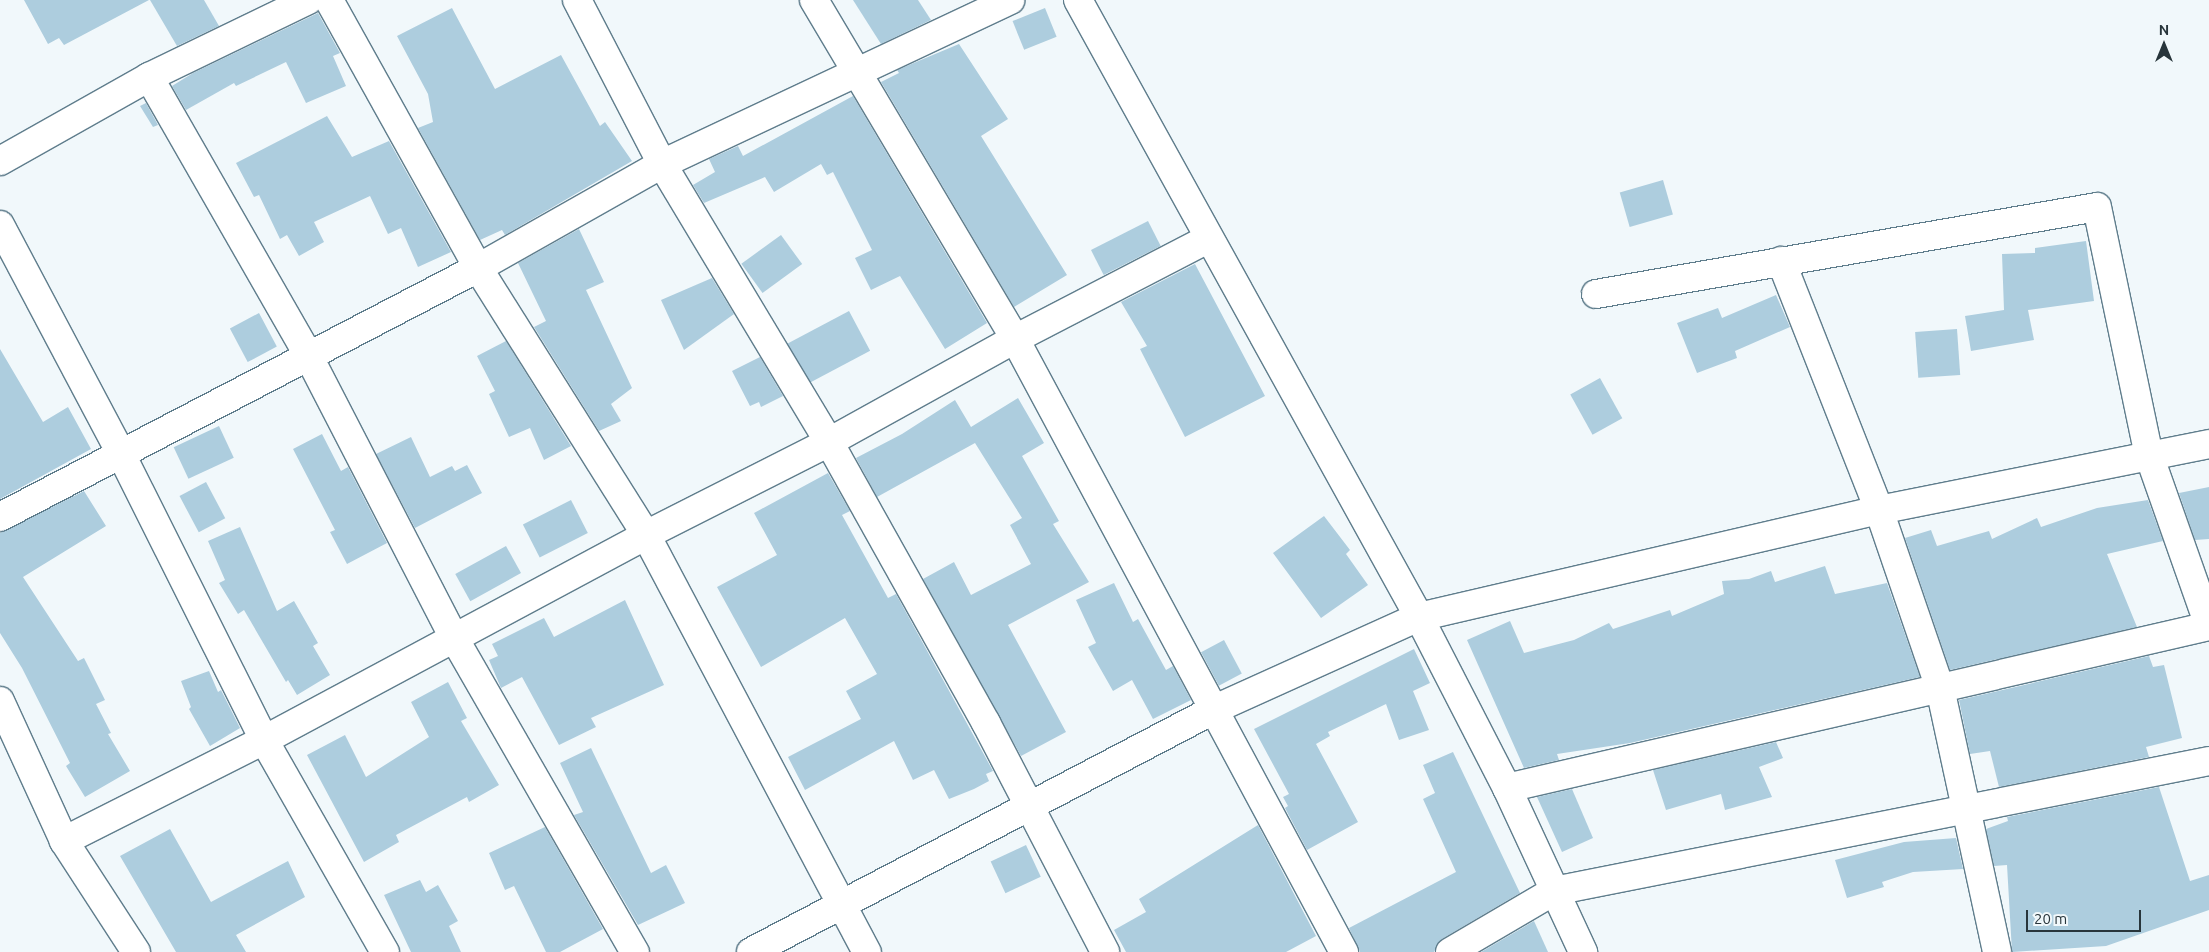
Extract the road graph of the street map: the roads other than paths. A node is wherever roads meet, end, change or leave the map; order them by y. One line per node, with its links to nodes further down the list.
1 (308, 0): 8 (street)
2 (329, 0): 14 (street)
3 (577, 0): 10 (street)
4 (814, 0): 7 (street)
5 (1010, 0): 7 (street)
6 (1078, 0): 12 (street)
7 (856, 70): 10 (street); 16 (street)
8 (149, 77): 9 (street); 17 (street)
9 (0, 161)
10 (662, 164): 14 (street); 18 (street)
11 (0, 225): 20 (street)
12 (1208, 239): 16 (street); 25 (street)
13 (1781, 261): 15 (street); 21 (street); 22 (street)
14 (478, 268): 17 (street); 24 (street)
15 (1596, 294)
16 (1015, 339): 18 (street); 30 (street)
17 (308, 355): 20 (street); 27 (street)
18 (829, 442): 24 (street); 34 (street)
19 (2209, 444): 21 (street)
20 (120, 452): 23 (street); 31 (street)
21 (2149, 455): 22 (street); 26 (street)
22 (1879, 510): 25 (street); 28 (street)
23 (0, 517)
24 (646, 535): 27 (street); 38 (street)
25 (1419, 618): 30 (street); 33 (street)
26 (2209, 626): 28 (street)
27 (453, 636): 31 (street); 41 (street)
28 (1940, 688): 33 (street); 35 (street)
29 (0, 701): 36 (street)
30 (1215, 709): 34 (street); 45 (street)
31 (264, 740): 36 (street); 40 (street)
32 (2209, 761): 35 (street)
33 (1507, 788): 37 (street)
34 (1030, 806): 38 (street); 44 (street)
35 (1964, 807): 37 (street); 48 (street)
36 (64, 842): 39 (street)
37 (1554, 891): 46 (street); 47 (street)
38 (842, 904): 42 (street); 43 (street)
39 (136, 952)
40 (384, 952)
41 (635, 952)
42 (751, 952)
43 (867, 952)
44 (1105, 952)
45 (1344, 952)
46 (1450, 952)
47 (1583, 952)
48 (1997, 952)

